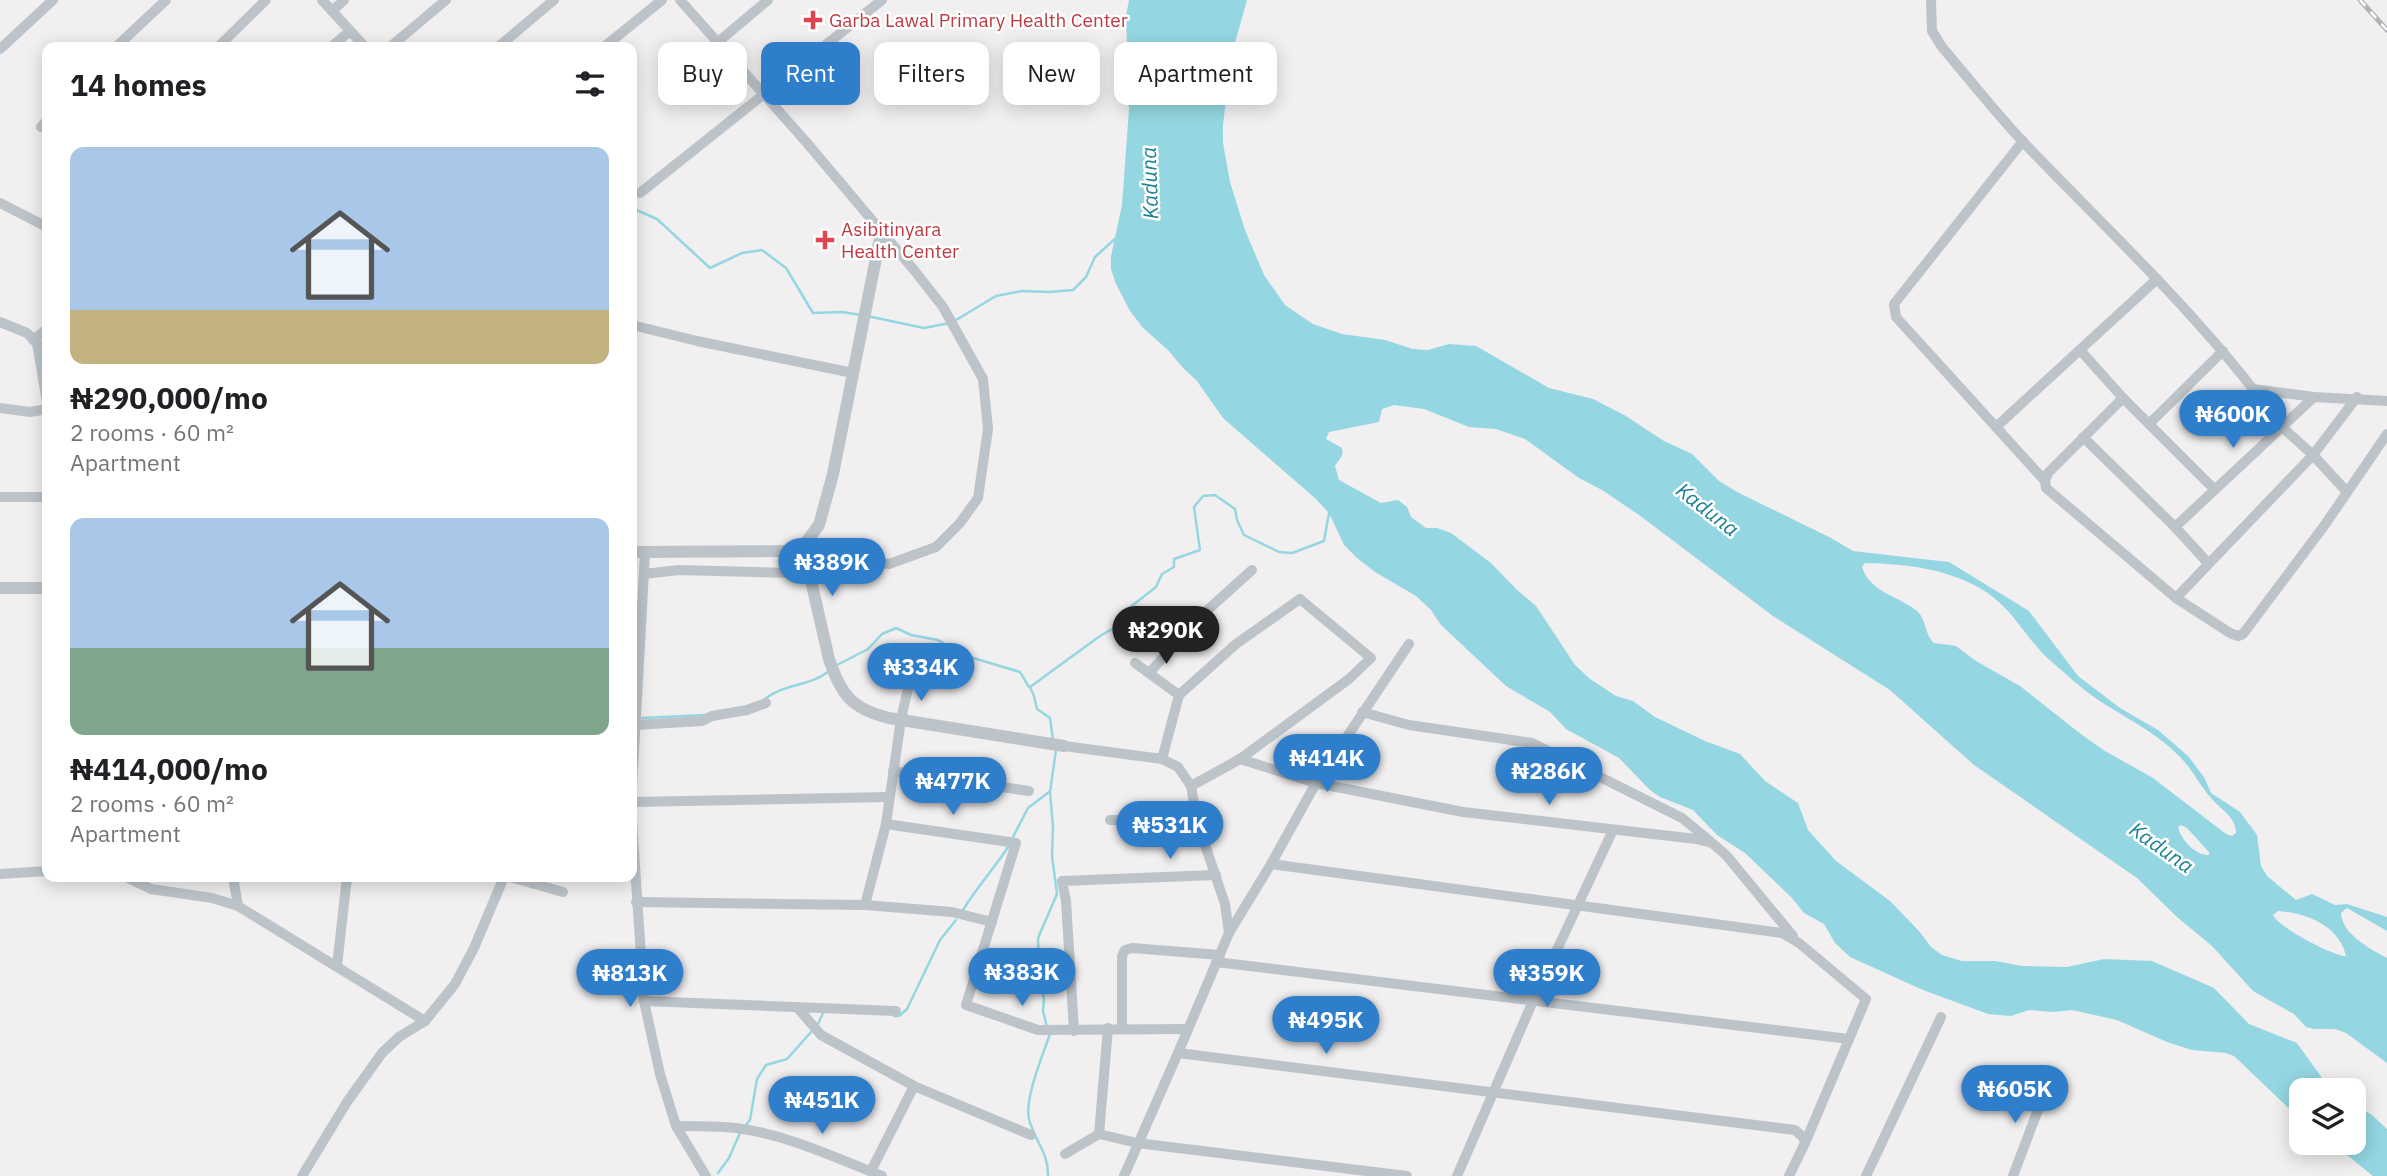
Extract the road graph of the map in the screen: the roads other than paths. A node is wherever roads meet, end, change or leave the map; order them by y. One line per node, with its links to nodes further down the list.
1 (53, 0): 24 (street)
2 (166, 0): 15 (street)
3 (266, 0): 16 (street)
4 (322, 0): 13 (street)
5 (345, 0): 13 (street)
6 (446, 0): 19 (street)
7 (554, 0): 20 (street)
8 (662, 0): 21 (street)
9 (680, 0): 22 (street)
10 (768, 0): 22 (street)
11 (882, 0): 23 (street)
12 (1931, 0): 29 (street)
13 (331, 11): 14 (street)
14 (350, 31): 17 (street); 18 (street)
15 (121, 42)
16 (223, 42)
17 (337, 42)
18 (361, 42)
19 (396, 42)
20 (504, 42)
21 (610, 42)
22 (718, 42)
23 (829, 42)
24 (0, 50)
25 (747, 76): 26 (street)
26 (761, 92)
27 (761, 96): 30 (street)
28 (773, 105): 33 (street)
29 (2023, 141): 34 (street); 51 (street)
30 (640, 193)
31 (0, 203): 32 (street)
32 (42, 224)
33 (881, 233): 42 (street); 64 (street)
34 (2157, 279): 39 (street); 40 (street)
35 (0, 322): 38 (street)
36 (637, 326): 42 (street)
37 (42, 333): 38 (street)
38 (33, 340): 41 (street)
39 (2080, 350): 46 (street); 51 (street)
40 (2223, 351): 43 (street); 50 (street)
41 (42, 372)
42 (853, 373): 62 (street)
43 (2253, 389): 44 (street); 52 (street)
44 (2314, 397): 45 (street); 52 (street)
45 (2357, 397): 47 (street); 55 (street)
46 (2123, 398): 50 (street); 54 (street)
47 (2387, 401)
48 (0, 408): 49 (street)
49 (42, 411)
50 (2149, 424): 57 (street)
51 (1996, 427): 56 (street)
52 (2282, 427): 55 (street); 57 (street)
53 (2387, 434): 58 (street)
54 (2083, 437): 56 (street); 61 (street)
55 (2313, 455): 58 (street); 65 (street)
56 (2045, 481): 73 (street)
57 (2214, 489): 61 (street)
58 (2347, 492): 73 (street)
59 (0, 497): 60 (street)
60 (42, 497)
61 (2175, 527): 65 (street)
62 (803, 545): 63 (street); 64 (street)
63 (638, 553): 68 (street)
64 (807, 560): 82 (street)
65 (2208, 563): 73 (street)
66 (1252, 570): 76 (street)
67 (792, 573): 68 (street)
68 (645, 574): 69 (street)
69 (644, 587): 72 (street); 77 (street)
70 (0, 588): 71 (street)
71 (42, 588)
72 (637, 589)
73 (2176, 598)
74 (1409, 644): 81 (street)
75 (1135, 663): 76 (street)
76 (1149, 673): 79 (street)
77 (637, 674)
78 (910, 680): 82 (street)
79 (1179, 695): 85 (street); 86 (street)
80 (766, 703): 83 (street)
81 (1362, 712): 88 (street); 97 (street)
82 (901, 719): 84 (street); 87 (street)
83 (637, 725)
84 (1064, 746): 85 (street)
85 (1162, 760): 89 (street)
86 (1240, 760): 88 (street); 89 (street)
87 (893, 771): 90 (street); 91 (street)
88 (1316, 783): 96 (street); 98 (street)
89 (1191, 786): 94 (street)
90 (1029, 790)
91 (889, 797): 92 (street); 95 (street)
92 (637, 802)
93 (1110, 820): 94 (street)
94 (1197, 821): 101 (street)
95 (886, 824): 110 (street); 113 (street)
96 (1613, 830): 97 (street); 111 (street)
97 (1712, 843): 115 (street)
98 (1272, 864): 111 (street); 114 (street)
99 (42, 872): 100 (street)
100 (0, 874)
101 (1216, 875): 114 (street); 127 (street)
102 (136, 882): 112 (street)
103 (235, 882): 112 (street)
104 (346, 882): 117 (street)
105 (502, 882): 123 (street)
106 (528, 882): 108 (street)
107 (635, 882): 109 (street)
108 (563, 892)
109 (636, 902): 110 (street); 118 (street)
110 (866, 905): 113 (street)
111 (1579, 905): 115 (street); 119 (street)
112 (237, 906): 117 (street)
113 (992, 922): 127 (street)
114 (1229, 933): 116 (street)
115 (1799, 943): 128 (street)
116 (1218, 958): 119 (street); 125 (street); 126 (street)
117 (337, 966): 123 (street)
118 (644, 1001): 120 (street); 133 (street)
119 (1534, 1001): 128 (street); 132 (street)
120 (797, 1007): 121 (street); 130 (street)
121 (896, 1011)
122 (1941, 1017): 147 (street)
123 (425, 1021): 140 (street)
124 (1108, 1028): 125 (street); 127 (street); 134 (street)
125 (1122, 1028): 126 (street)
126 (1188, 1029): 129 (street)
127 (1074, 1031)
128 (1849, 1040): 137 (street)
129 (1178, 1053): 132 (street); 136 (street)
130 (914, 1086): 135 (street); 139 (street)
131 (2047, 1086): 148 (street)
132 (1494, 1093): 137 (street); 145 (street)
133 (676, 1126): 139 (street); 141 (street)
134 (1099, 1134): 136 (street); 138 (street)
135 (1031, 1135)
136 (1137, 1143): 143 (street); 144 (street)
137 (1805, 1143): 146 (street)
138 (1065, 1154)
139 (871, 1171): 142 (street)
140 (302, 1176)
141 (706, 1176)
142 (882, 1176)
143 (1124, 1176)
144 (1407, 1176)
145 (1457, 1176)
146 (1789, 1176)
147 (1866, 1176)
148 (2013, 1176)

